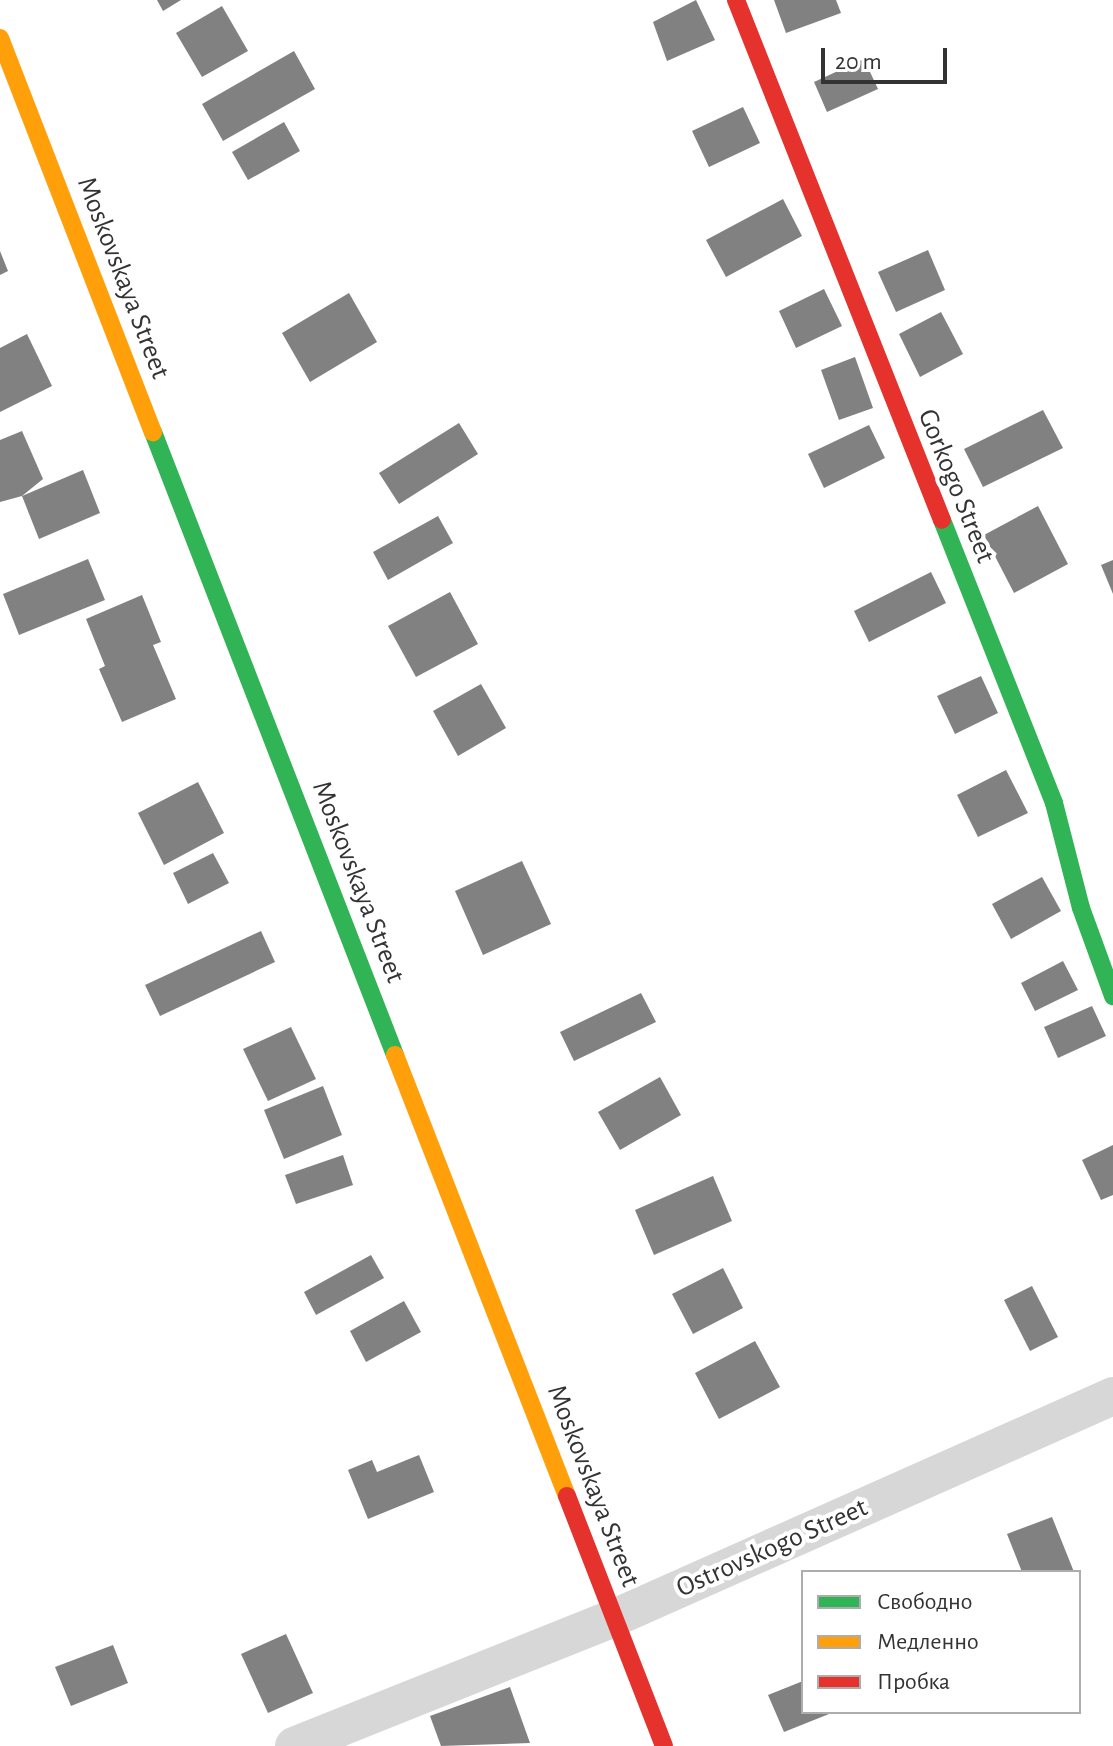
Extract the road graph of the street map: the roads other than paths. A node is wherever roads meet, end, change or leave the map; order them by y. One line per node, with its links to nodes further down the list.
1 (736, 0): 3 (street, Gorkogo Street)
2 (0, 38): 5 (street, Moskovskaya Street)
3 (1113, 996)
4 (1113, 1396): 5 (street, Ostrovskogo Street)
5 (614, 1618): 6 (street, Ostrovskogo Street); 7 (street, Moskovskaya Street)
6 (294, 1746)
7 (664, 1746)

